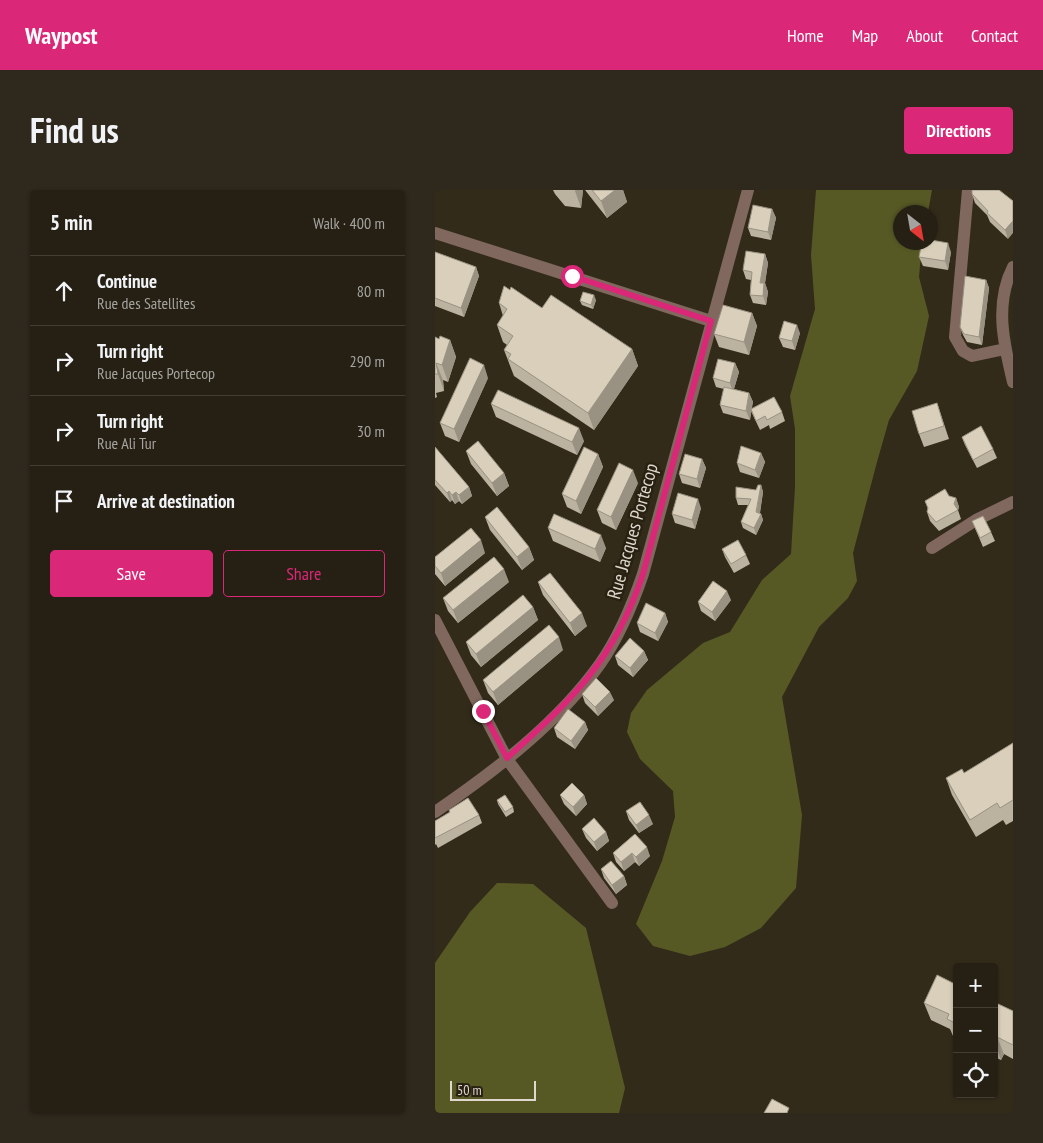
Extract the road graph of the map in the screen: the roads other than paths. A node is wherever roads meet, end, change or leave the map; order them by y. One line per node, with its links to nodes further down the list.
1 (749, 190): 5 (street, Rue Jacques Portecop)
2 (968, 190): 6 (street)
3 (435, 232): 5 (street)
4 (1013, 268): 6 (street)
5 (711, 321): 11 (street, Rue Jacques Portecop)
6 (1005, 349): 7 (street)
7 (1013, 382)
8 (1013, 502): 9 (street)
9 (932, 548)
10 (435, 620): 11 (street)
11 (507, 758): 12 (street, Rue Jacques Portecop); 13 (street)
12 (435, 812)
13 (612, 903)

